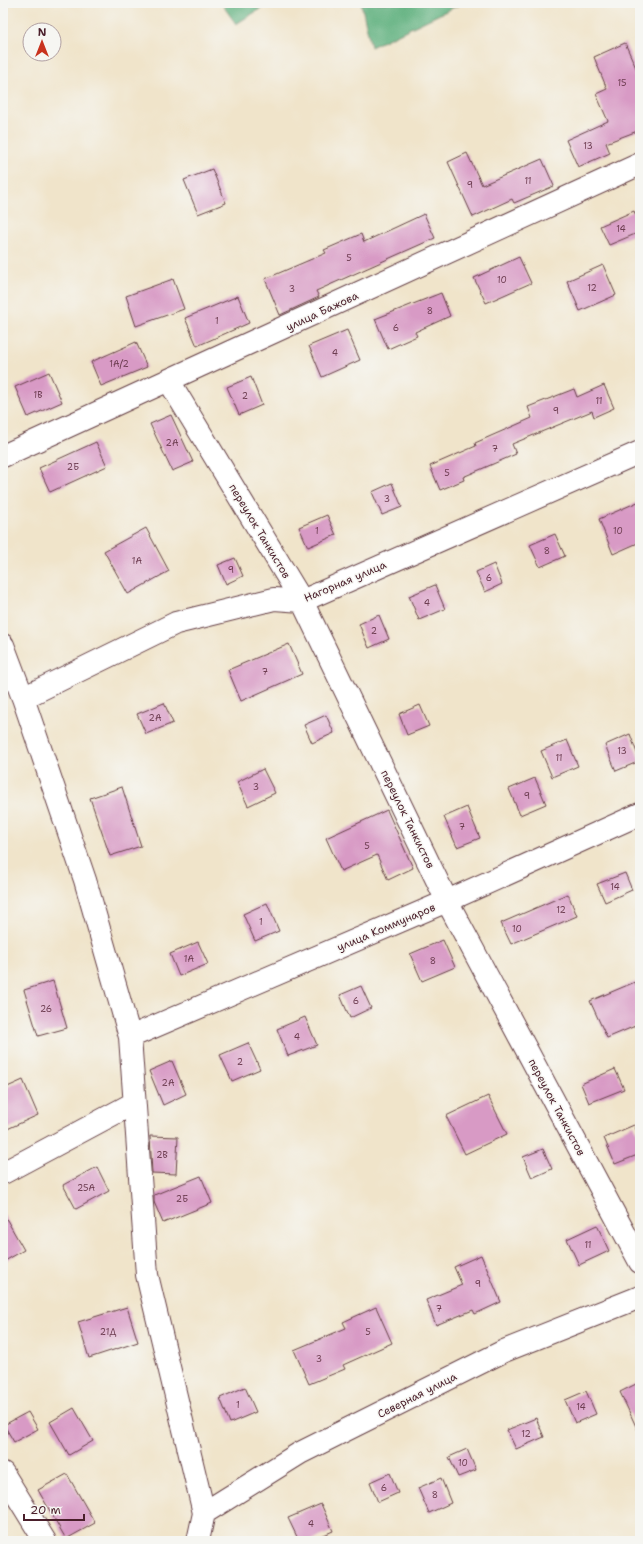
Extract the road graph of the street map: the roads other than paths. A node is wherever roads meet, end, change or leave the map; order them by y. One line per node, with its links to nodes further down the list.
1 (640, 164): 2 (street, улица Бажова)
2 (169, 381): 4 (street, улица Бажова); 5 (street, переулок Танкистов)
3 (640, 452): 5 (street, Нагорная улица)
4 (3, 456)
5 (302, 601): 7 (street, Нагорная улица); 9 (street, переулок Танкистов)
6 (3, 645): 7 (street)
7 (23, 698): 10 (street)
8 (640, 814): 9 (street, улица Коммунаров)
9 (447, 901): 10 (street, улица Коммунаров); 13 (street, переулок Танкистов)
10 (130, 1037): 11 (street)
11 (134, 1103): 12 (street); 16 (street)
12 (3, 1173)
13 (640, 1262)
14 (640, 1297): 16 (street, Северная улица)
15 (3, 1473): 17 (street)
16 (204, 1513): 18 (street)
17 (45, 1541)
18 (198, 1541)

